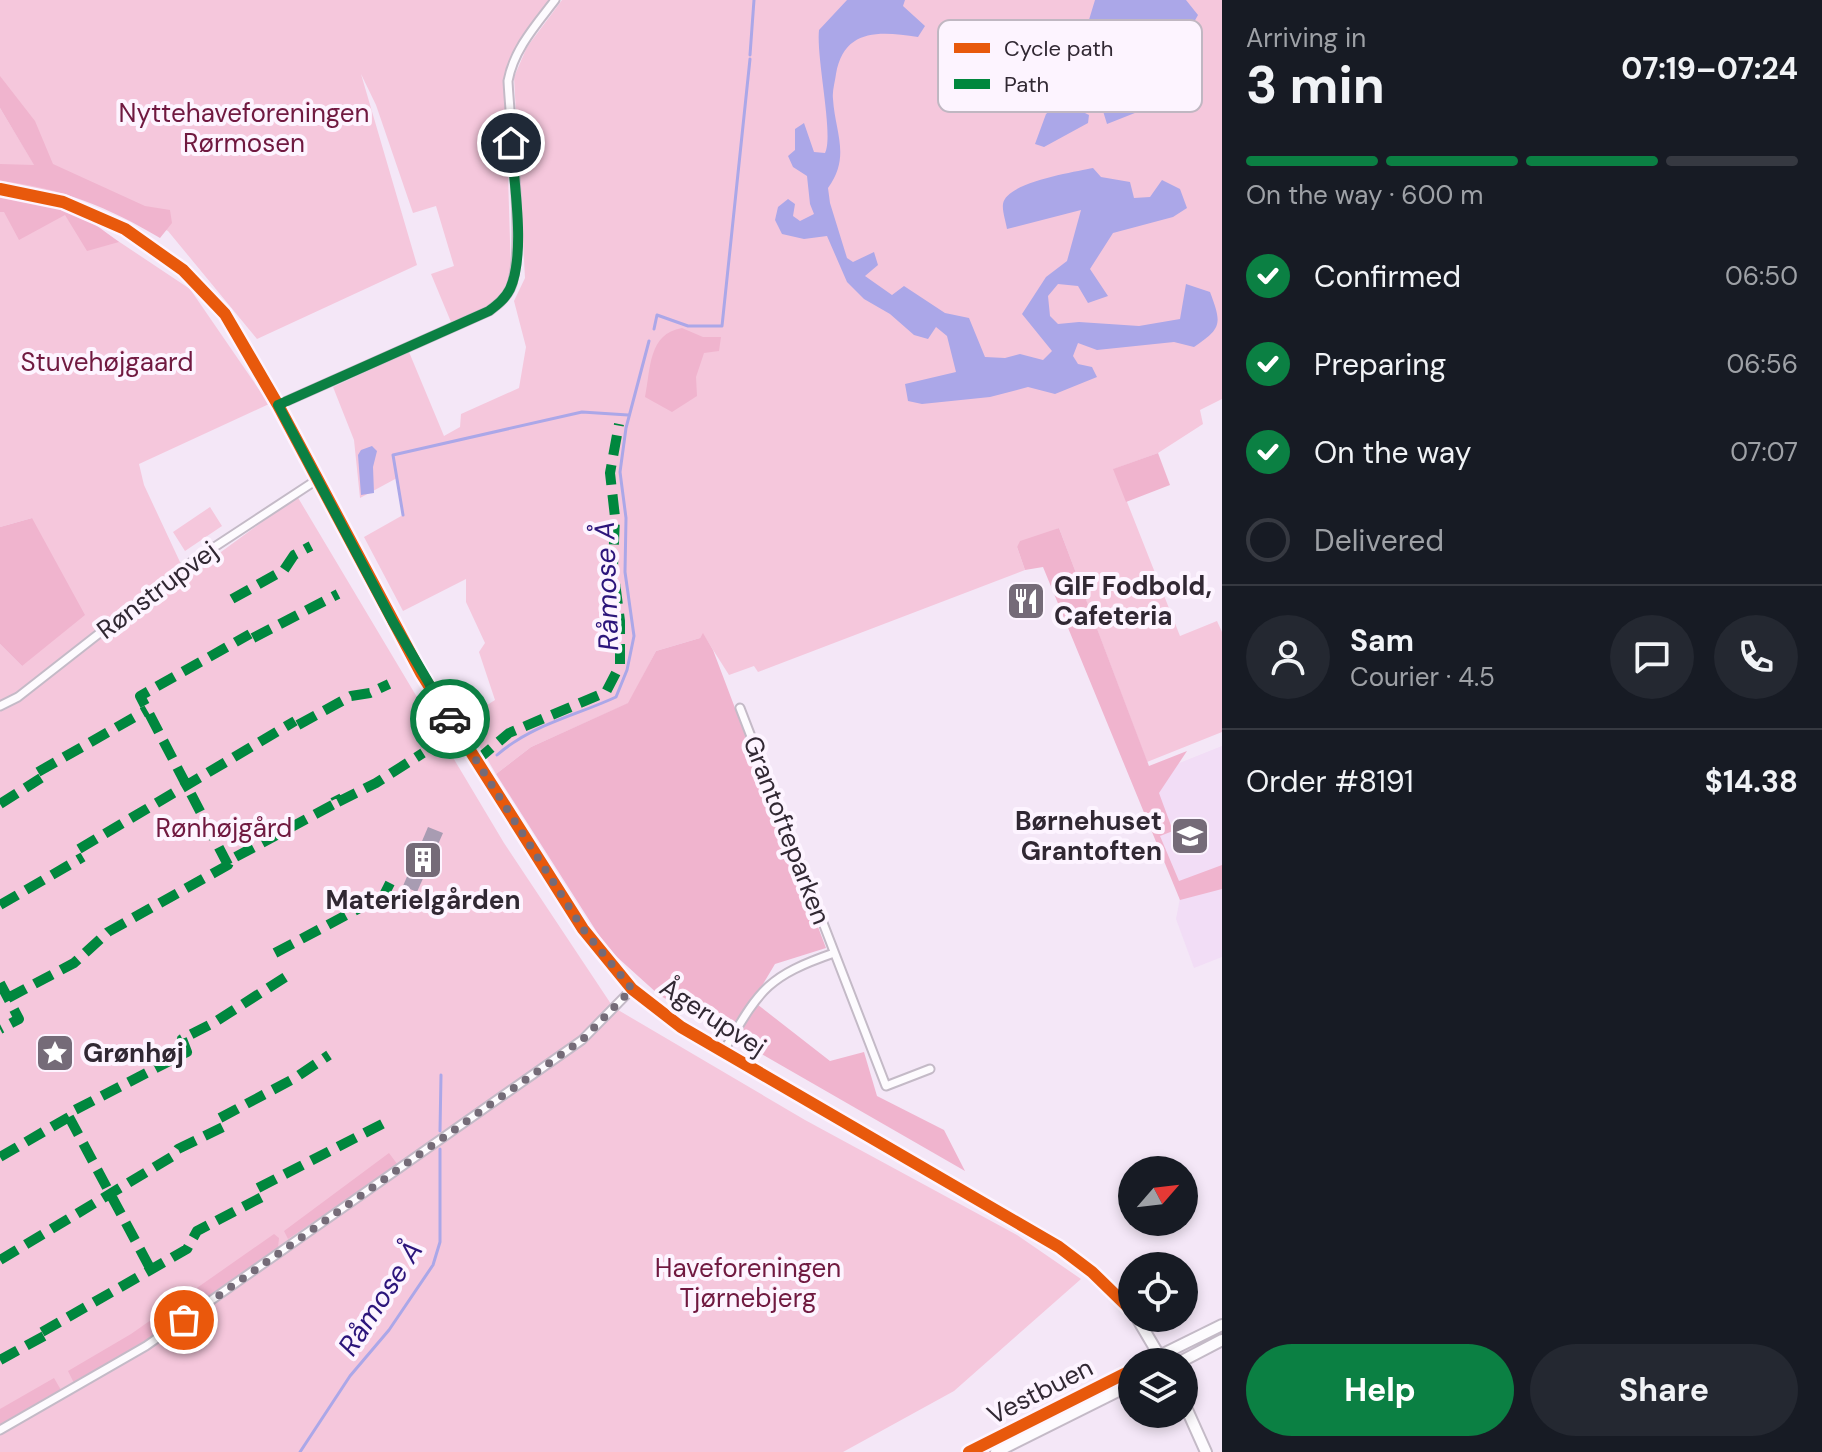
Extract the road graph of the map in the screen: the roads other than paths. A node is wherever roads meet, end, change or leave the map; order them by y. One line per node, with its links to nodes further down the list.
1 (555, 0): 3 (street)
2 (0, 189): 3 (street, Ågerupvej)
3 (278, 405): 4 (street, Ågerupvej)
4 (318, 479): 5 (street, Rønstrupvej); 8 (street, Ågerupvej)
5 (0, 706)
6 (740, 708): 7 (street, Grantofteparken)
7 (834, 953): 9 (street, Grantofteparken); 10 (street, Grantofteparken)
8 (632, 989): 9 (street, Ågerupvej); 19 (street)
9 (723, 1052): 11 (street, Ågerupvej)
10 (930, 1069)
11 (1118, 1297)
12 (1222, 1325): 14 (street)
13 (1222, 1340): 15 (street)
14 (1181, 1348)
15 (1198, 1353)
16 (1118, 1377): 20 (street, Vestbuen)
17 (1118, 1391): 21 (street, Vestbuen)
18 (1195, 1428): 22 (street)
19 (0, 1430)
20 (969, 1452)
21 (996, 1452)
22 (1206, 1452)

